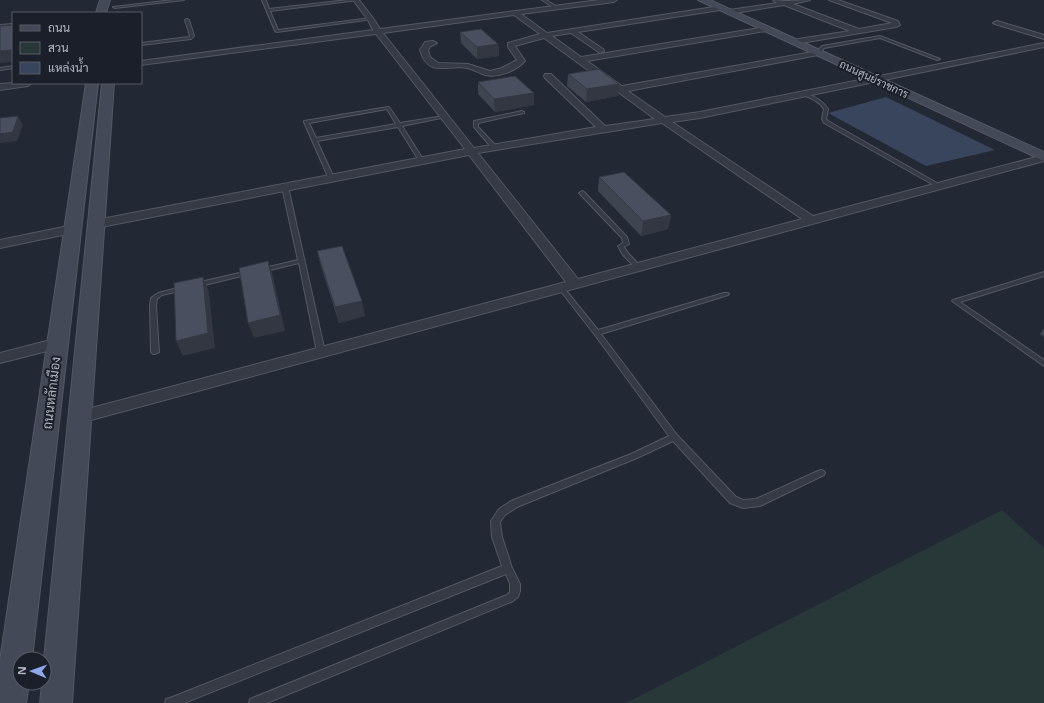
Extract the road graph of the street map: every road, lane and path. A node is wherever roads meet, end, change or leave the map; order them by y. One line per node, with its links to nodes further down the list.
1 (105, 0): 17 (street)
2 (141, 0): 13 (lane)
3 (182, 0): 13 (lane)
4 (264, 0): 15 (lane)
5 (356, 0): 15 (lane); 19 (street)
6 (544, 0): 14 (lane)
7 (614, 0): 14 (street)
8 (703, 0): 16 (street, ถนนศูนย์ราชการ)
9 (776, 0): 12 (street)
10 (807, 0): 12 (street)
11 (832, 0): 26 (street)
12 (785, 3): 16 (street); 26 (street)
13 (115, 6)
14 (557, 8): 18 (street)
15 (269, 10): 19 (lane)
16 (725, 10): 24 (street, ถนนศูนย์ราชการ); 25 (street)
17 (101, 12)
18 (515, 13): 27 (street); 28 (street)
19 (372, 19): 27 (street)
20 (187, 20): 32 (lane)
21 (997, 23): 29 (street)
22 (12, 25): 23 (lane)
23 (0, 26)
24 (766, 29): 30 (street, ถนนศูนย์ราชการ); 37 (street)
25 (572, 31): 28 (street); 34 (street)
26 (858, 31): 30 (street)
27 (378, 32): 39 (street); 40 (street)
28 (546, 35): 36 (street); 37 (street)
29 (1044, 37)
30 (795, 42): 35 (street, ถนนศูนย์ราชการ)
31 (432, 43): 36 (street)
32 (142, 44)
33 (1044, 46): 44 (street)
34 (600, 51)
35 (818, 53): 38 (lane); 44 (street, ถนนศูนย์ราชการ); 49 (street)
36 (420, 59): 39 (street)
37 (580, 60): 49 (street)
38 (938, 60)
39 (401, 62): 52 (street)
40 (142, 63)
41 (12, 67): 42 (lane)
42 (0, 69)
43 (548, 76): 55 (street)
44 (876, 80): 50 (street); 59 (street, ถนนศูนย์ราชการ)
45 (21, 84): 48 (street)
46 (92, 84): 67 (street, ถนนหลักเมือง)
47 (108, 84): 66 (street)
48 (0, 87)
49 (622, 90): 53 (street)
50 (804, 91): 53 (street); 62 (lane)
51 (522, 112): 57 (lane)
52 (444, 117): 54 (lane); 58 (street)
53 (663, 120): 55 (street); 65 (street)
54 (399, 125): 56 (lane); 56 (lane); 60 (lane)
55 (603, 129): 57 (street)
56 (314, 140): 61 (lane)
57 (494, 147): 58 (street)
58 (472, 151): 60 (street); 72 (street)
59 (1044, 158): 62 (street)
60 (422, 161): 61 (street)
61 (332, 178): 63 (street)
62 (941, 186): 65 (street)
63 (285, 187): 66 (street); 69 (lane)
64 (582, 193): 70 (lane)
65 (813, 221): 70 (street)
66 (96, 224): 67 (street); 80 (street)
67 (73, 229): 68 (street); 75 (street, ถนนหลักเมือง)
68 (0, 244)
69 (301, 261): 76 (lane); 77 (lane)
70 (639, 268): 72 (street)
71 (1044, 274): 79 (lane)
72 (569, 287): 74 (lane); 77 (street)
73 (726, 294): 74 (lane)
74 (598, 333): 81 (lane)
75 (58, 343): 78 (street); 84 (street, ถนนหลักเมือง)
76 (155, 352)
77 (321, 352): 80 (street)
78 (0, 358)
79 (1044, 364)
80 (80, 417): 85 (street)
81 (674, 437): 82 (lane); 83 (lane)
82 (820, 473)
83 (508, 569): 86 (lane); 87 (lane)
84 (10, 703)
85 (56, 703)
86 (170, 703)
87 (254, 703)

